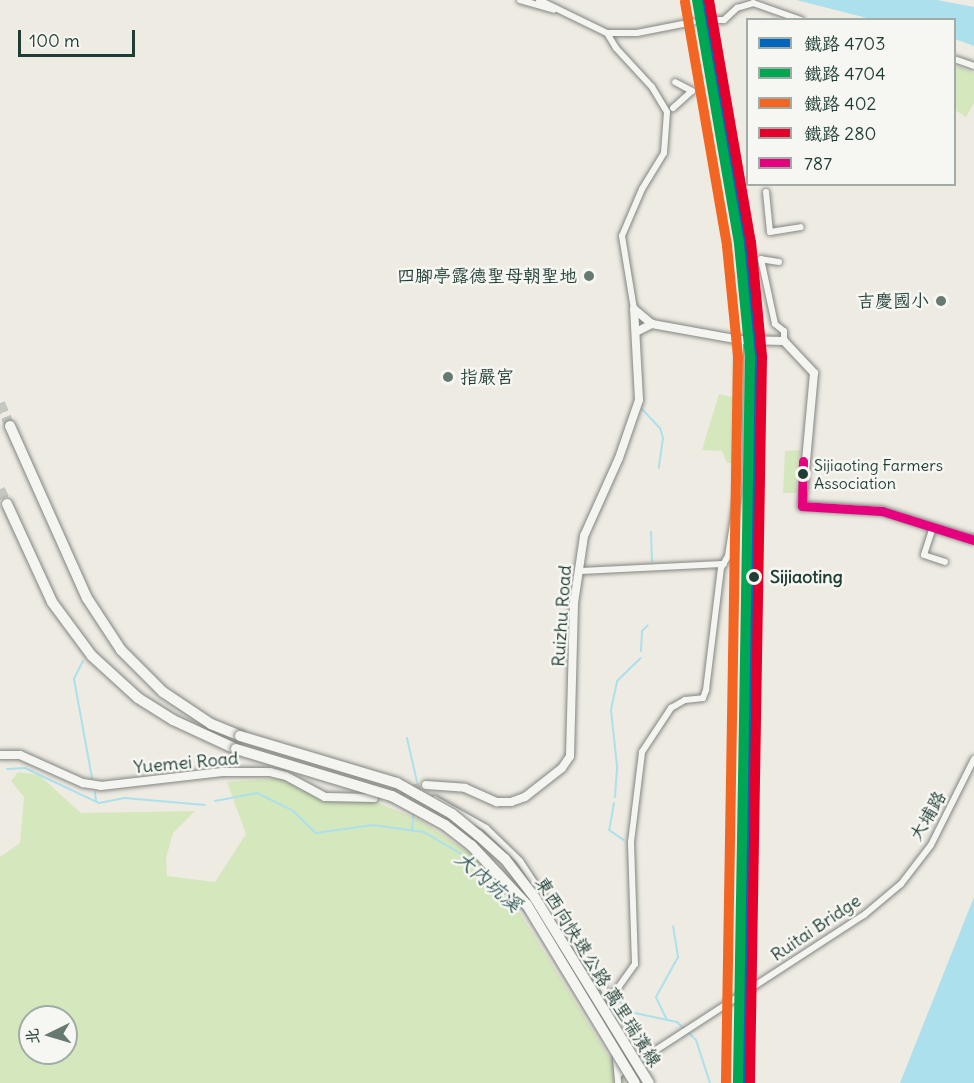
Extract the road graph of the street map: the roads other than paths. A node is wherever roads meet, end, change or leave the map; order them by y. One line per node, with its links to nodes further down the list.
1 (520, 0): 3 (street)
2 (539, 0): 3 (street)
3 (567, 13): 7 (street)
4 (795, 18): 5 (street)
5 (712, 20)
6 (693, 22): 7 (street)
7 (607, 33): 15 (street, Ruizhu Road)
8 (956, 60): 9 (street)
9 (974, 66)
10 (675, 82): 11 (street)
11 (672, 108)
12 (766, 192): 13 (street)
13 (801, 227)
14 (779, 262): 19 (street)
15 (634, 309): 16 (street); 17 (street, Ruizhu Road)
16 (652, 324): 17 (street); 18 (street)
17 (638, 331): 26 (street, Ruizhu Road)
18 (740, 340): 19 (street); 25 (street)
19 (784, 341): 22 (street)
20 (10, 426): 39 (highway, 東西向快速公路 萬里瑞濱線, bridge)
21 (7, 504): 38 (highway, 東西向快速公路 萬里瑞濱線, bridge)
22 (933, 527): 23 (street); 24 (street)
23 (974, 540)
24 (945, 562)
25 (724, 564): 26 (street); 33 (street)
26 (579, 571): 29 (street, Ruizhu Road)
27 (0, 755): 31 (street, Yuemei Road)
28 (974, 759): 32 (street, 大埔路)
29 (426, 785)
30 (416, 789): 33 (street)
31 (375, 798)
32 (901, 884): 35 (street, Ruitai Bridge)
33 (610, 999): 34 (street)
34 (613, 1036): 35 (street); 36 (street)
35 (653, 1054): 36 (street)
36 (619, 1074): 37 (street)
37 (618, 1083)
38 (635, 1083)
39 (649, 1083)

